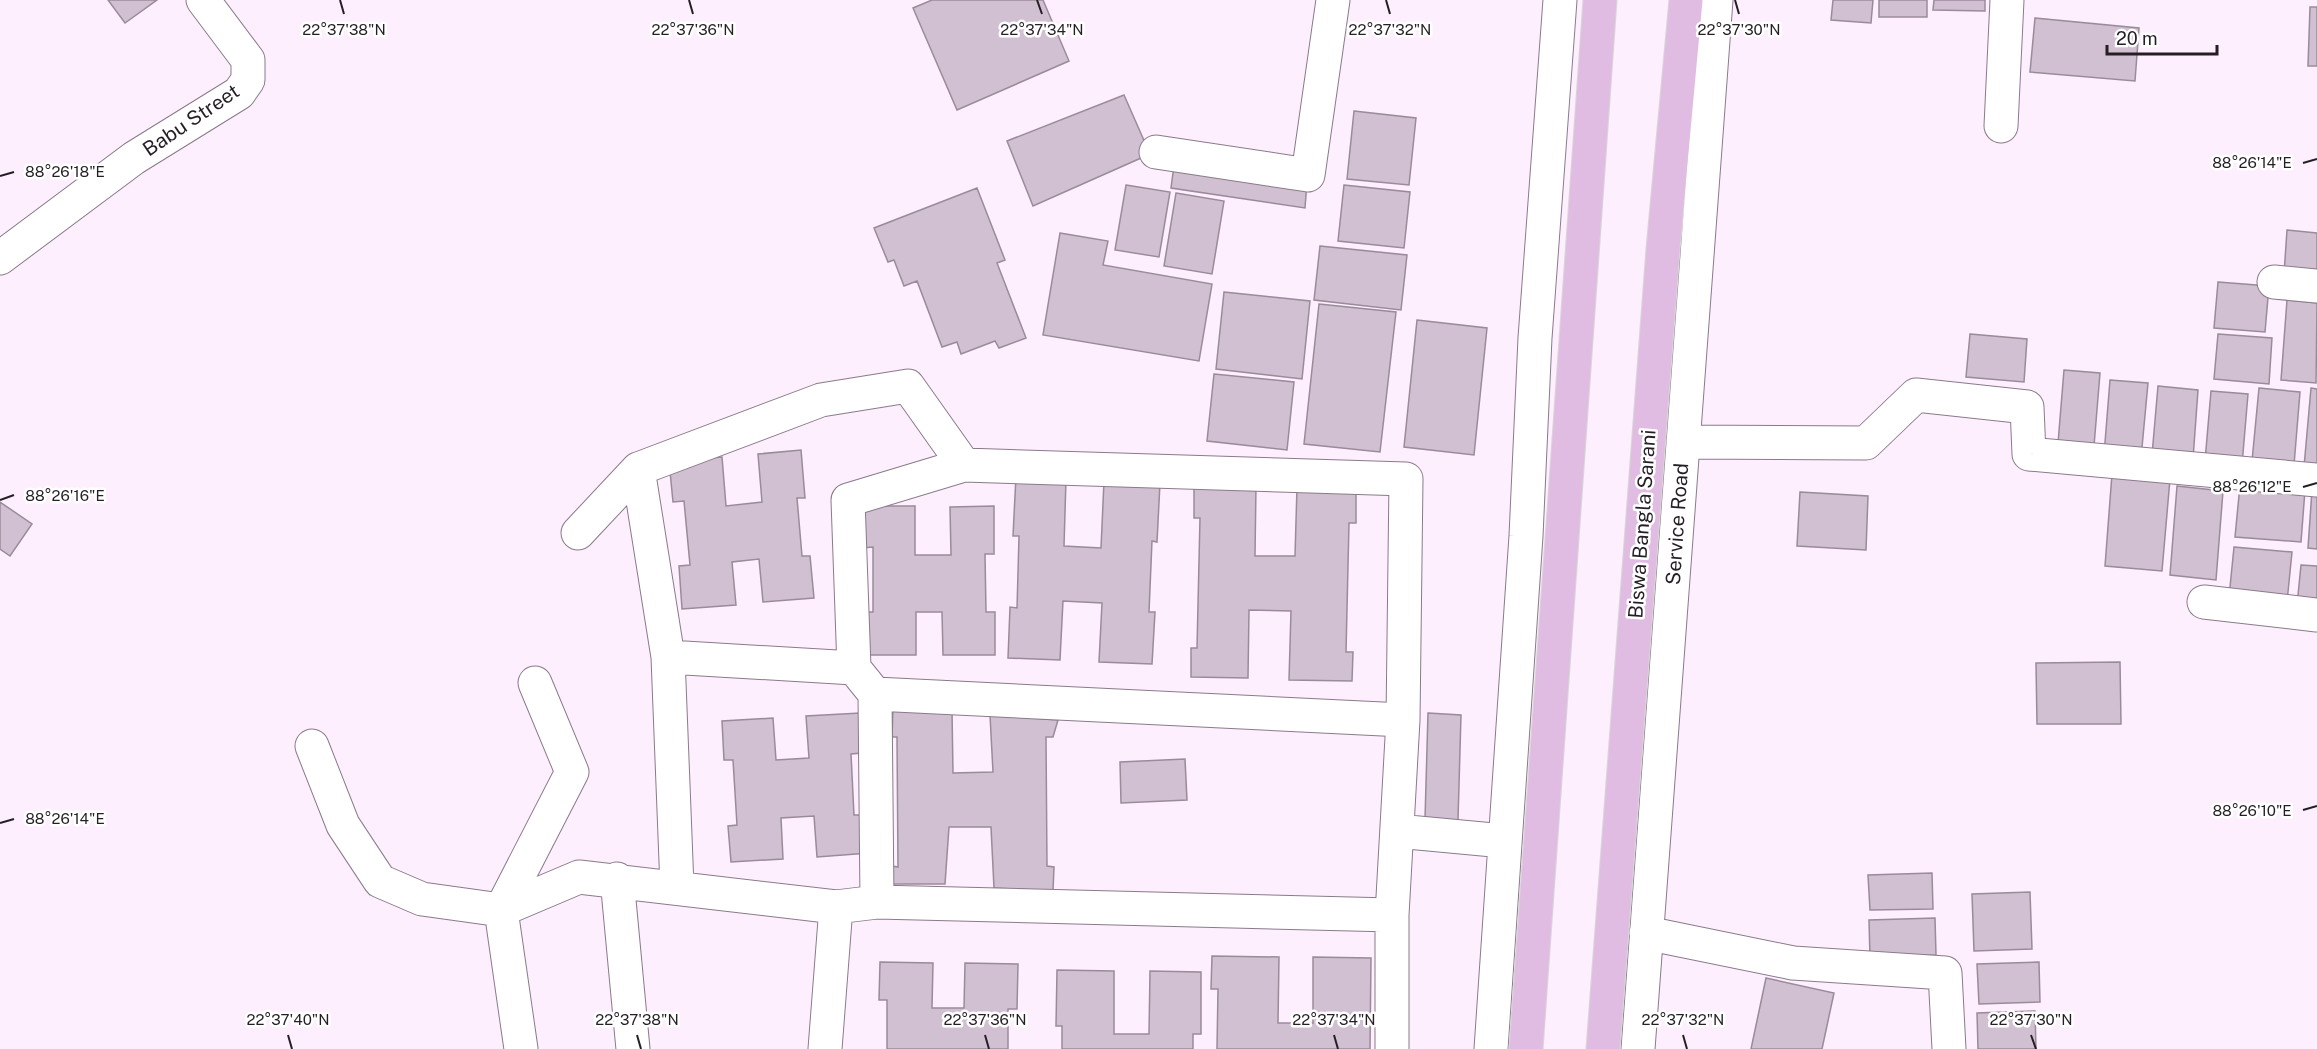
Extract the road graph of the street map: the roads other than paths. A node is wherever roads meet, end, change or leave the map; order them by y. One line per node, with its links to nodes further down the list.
1 (203, 0): 10 (street, Babu Street)
2 (1333, 0): 9 (street)
3 (1560, 0): 27 (street)
4 (1600, 0): 40 (main road)
5 (1686, 0): 41 (main road, Biswa Bangla Sarani)
6 (1716, 0): 13 (street, Service Road)
7 (2007, 0): 8 (street)
8 (2001, 126)
9 (1156, 152)
10 (0, 258)
11 (2274, 282): 12 (street)
12 (2317, 286)
13 (1683, 442): 16 (street); 34 (street, Service Road)
14 (964, 465): 15 (street); 21 (street); 24 (street)
15 (638, 469): 17 (street); 20 (street)
16 (2317, 480)
17 (578, 533)
18 (2204, 602): 19 (street)
19 (2317, 615)
20 (668, 657): 21 (street); 29 (street)
21 (854, 668): 23 (street)
22 (535, 683): 32 (street)
23 (875, 694): 24 (street); 30 (street)
24 (1404, 720): 26 (street)
25 (312, 746): 32 (street)
26 (1397, 831): 27 (street); 33 (street)
27 (1504, 841): 39 (street)
28 (617, 879): 29 (street); 32 (street); 36 (street)
29 (677, 887): 31 (street)
30 (877, 902): 31 (street); 33 (street)
31 (836, 906): 37 (street)
32 (501, 910): 35 (street)
33 (1392, 915): 38 (street)
34 (1646, 933): 42 (street, Service Road); 43 (street)
35 (520, 1049)
36 (633, 1049)
37 (825, 1049)
38 (1392, 1049)
39 (1491, 1049)
40 (1526, 1049)
41 (1603, 1049)
42 (1638, 1049)
43 (1949, 1049)

